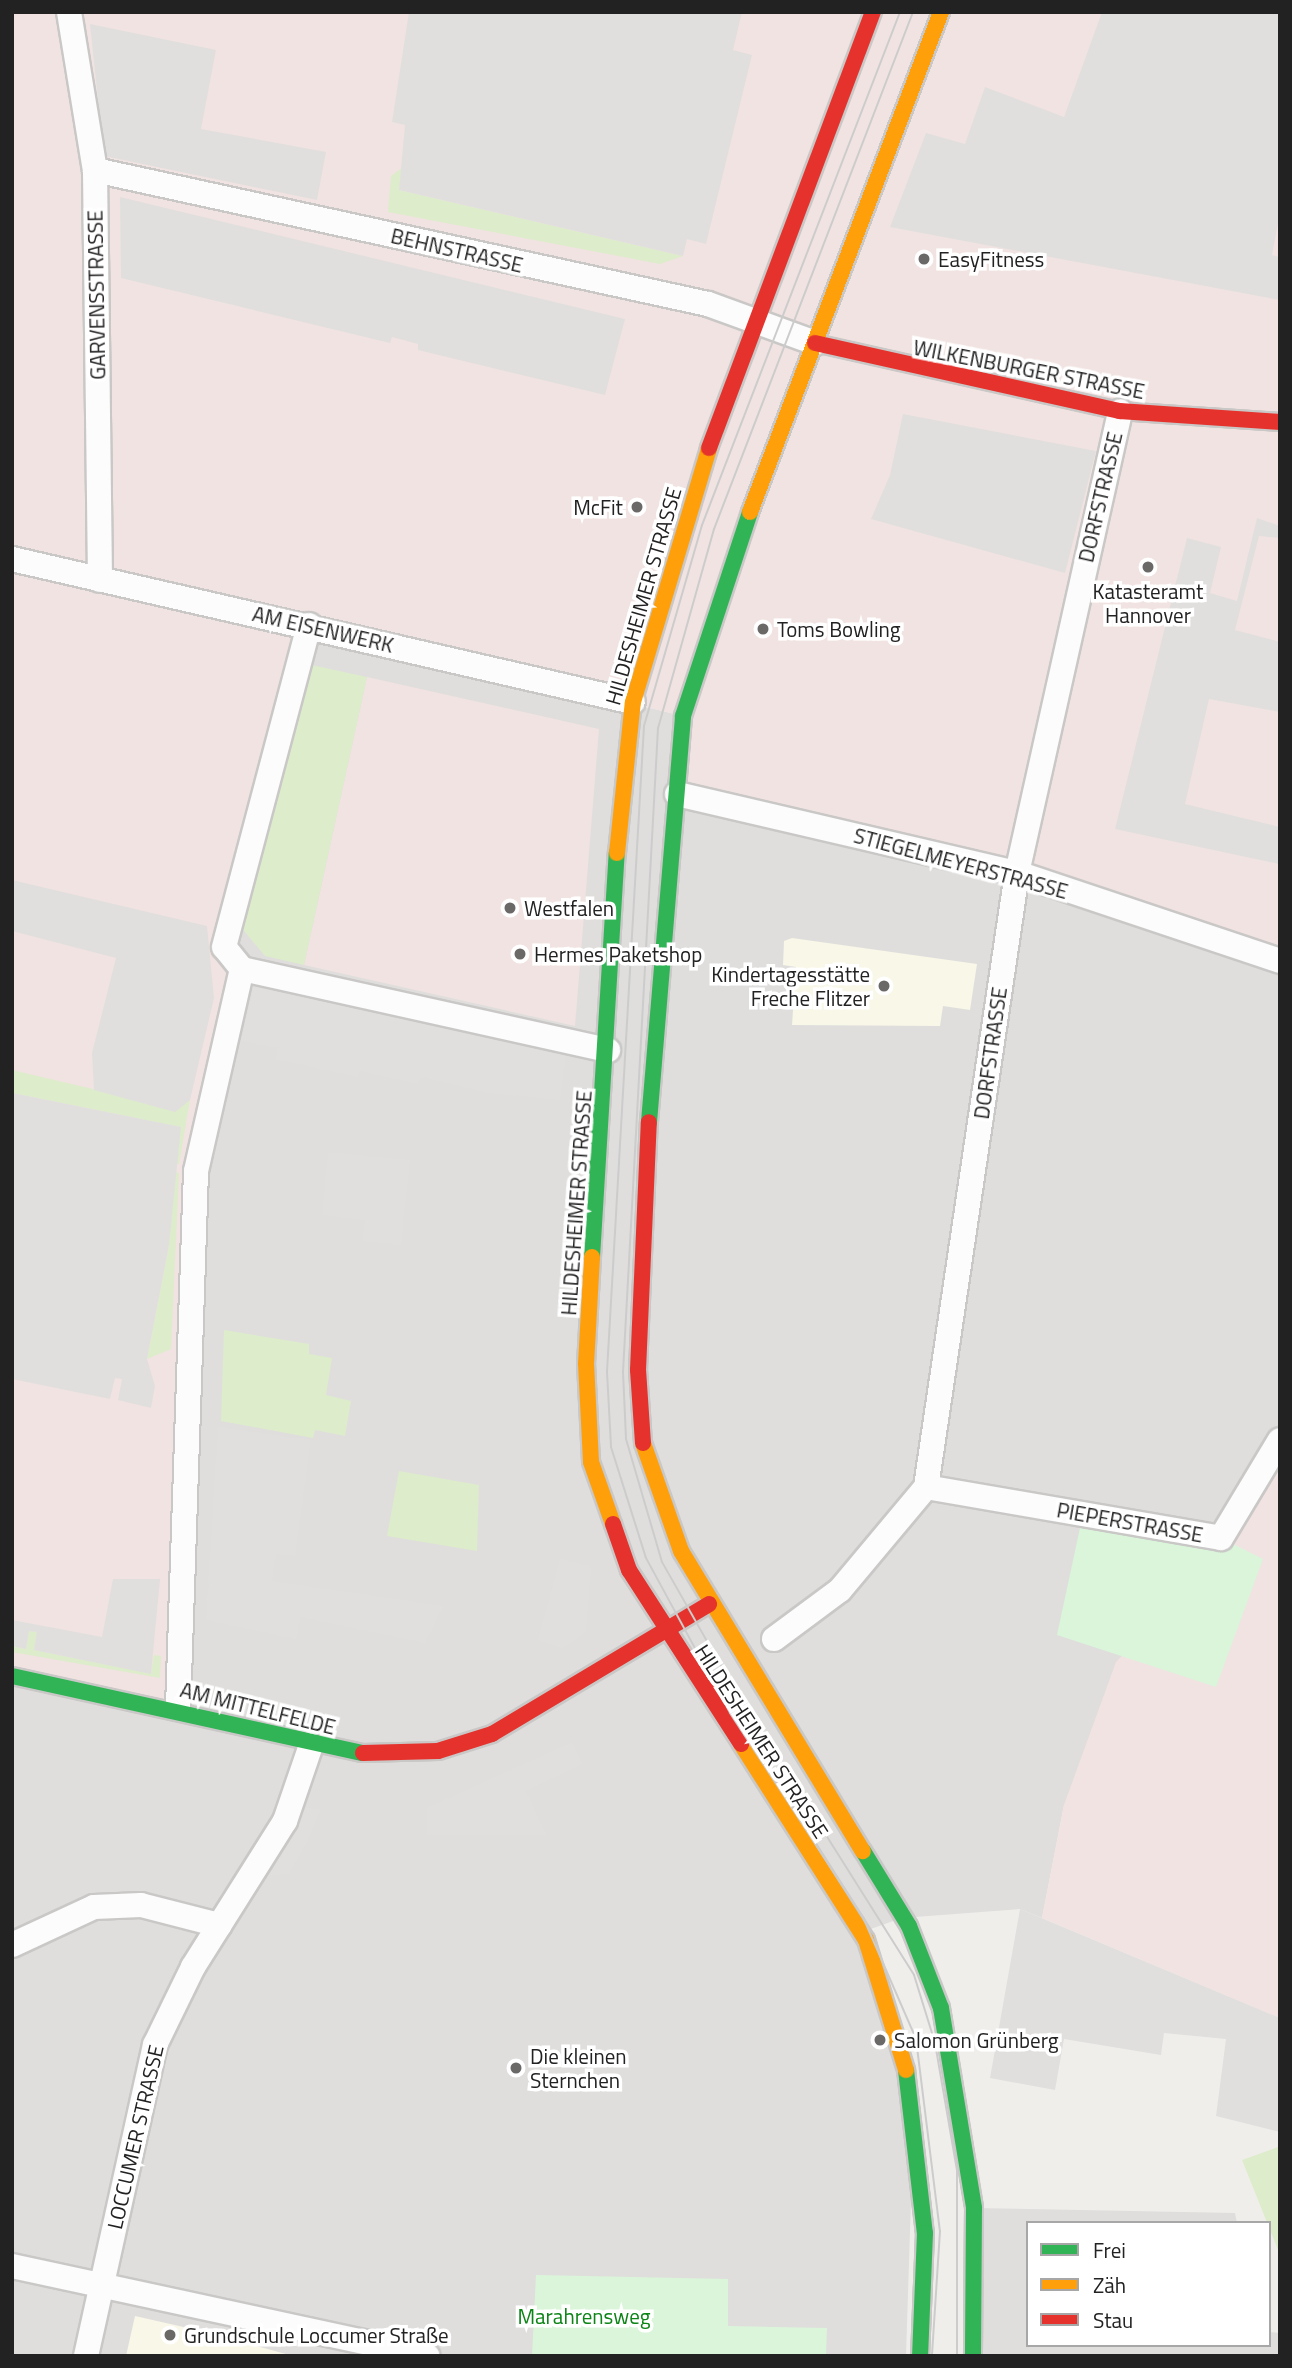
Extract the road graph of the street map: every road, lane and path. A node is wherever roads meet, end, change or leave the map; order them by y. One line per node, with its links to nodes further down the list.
1 (69, 12): 4 (street, GARVENSSTRASSE)
2 (873, 12): 5 (main road, HILDESHEIMER STRASSE)
3 (941, 12): 6 (main road, HILDESHEIMER STRASSE)
4 (95, 170): 5 (street, BEHNSTRASSE); 10 (street, GARVENSSTRASSE)
5 (754, 320): 6 (street, BEHNSTRASSE); 12 (main road, HILDESHEIMER STRASSE)
6 (815, 342): 7 (main road, WILKENBURGER STRASSE); 13 (main road, HILDESHEIMER STRASSE)
7 (1120, 411): 8 (main road, WILKENBURGER STRASSE); 14 (street, DORFSTRASSE)
8 (1280, 422)
9 (12, 559): 10 (street, AM EISENWERK)
10 (100, 580): 11 (street, AM EISENWERK)
11 (309, 625): 12 (street, AM EISENWERK); 16 (street)
12 (633, 702): 17 (main road, HILDESHEIMER STRASSE)
13 (677, 794): 14 (street, STIEGELMEYERSTRASSE); 20 (main road, HILDESHEIMER STRASSE)
14 (1017, 873): 15 (street, STIEGELMEYERSTRASSE); 19 (street, DORFSTRASSE)
15 (1280, 961)
16 (242, 969): 17 (street); 24 (street)
17 (608, 1050): 21 (main road, HILDESHEIMER STRASSE)
18 (1280, 1440): 19 (street, PIEPERSTRASSE)
19 (926, 1487): 22 (street)
20 (709, 1604): 21 (main road, AM MITTELFELDE); 33 (main road, HILDESHEIMER STRASSE)
21 (667, 1630): 25 (main road, AM MITTELFELDE); 32 (main road, HILDESHEIMER STRASSE)
22 (774, 1639)
23 (12, 1676): 24 (main road, AM MITTELFELDE)
24 (178, 1708): 25 (main road, AM MITTELFELDE)
25 (311, 1745): 26 (street, LOCCUMER STRASSE)
26 (219, 1925): 27 (street); 29 (street, LOCCUMER STRASSE)
27 (12, 1945)
28 (12, 2266): 29 (street)
29 (101, 2283): 30 (street, LOCCUMER STRASSE); 31 (street)
30 (86, 2356)
31 (427, 2356)
32 (920, 2356)
33 (973, 2356)

